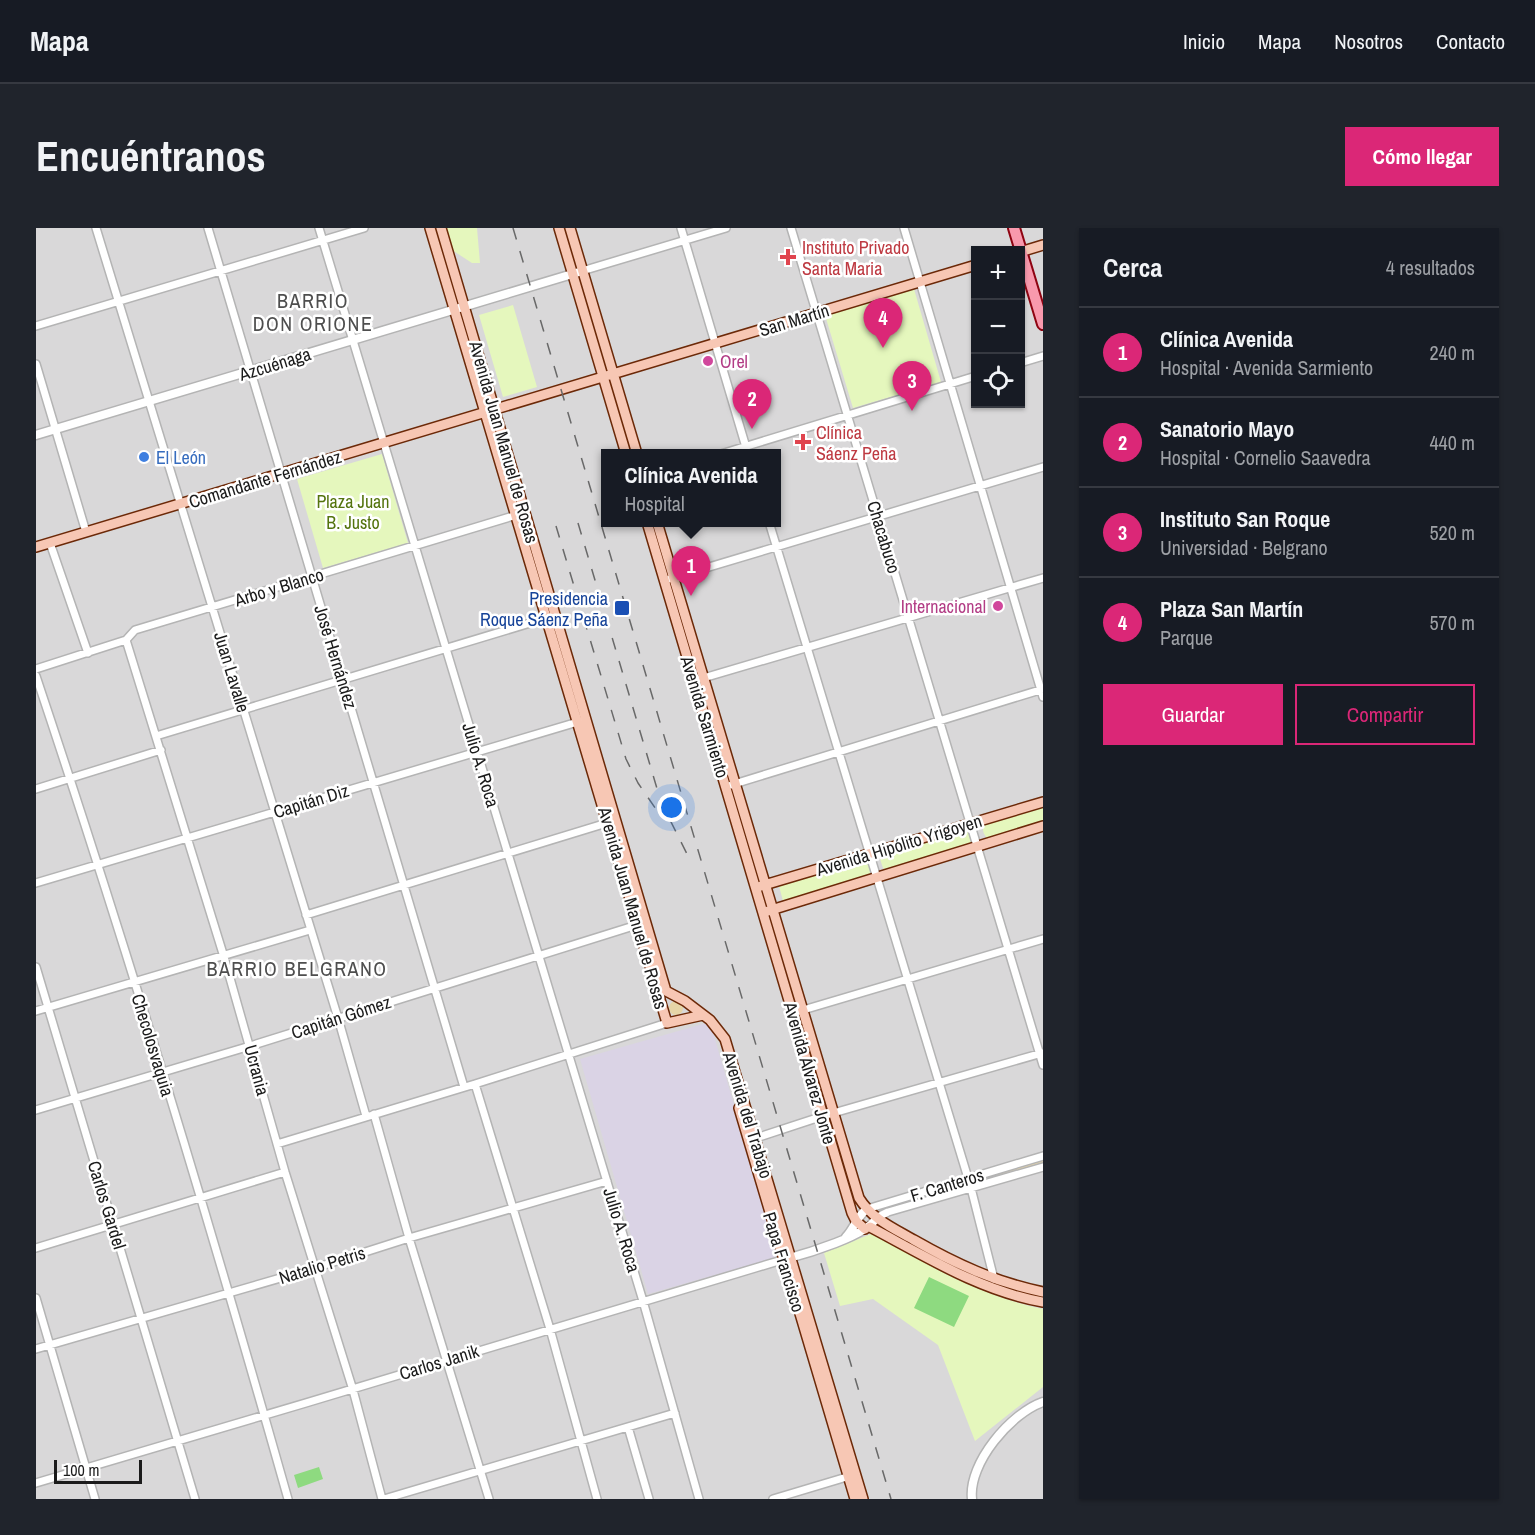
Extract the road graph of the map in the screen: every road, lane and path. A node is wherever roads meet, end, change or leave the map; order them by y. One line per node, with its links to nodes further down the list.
1 (96, 228): 24 (street, Juan Lavalle)
2 (208, 228): 21 (street, José Hernández)
3 (319, 228): 15 (street, Julio A. Roca)
4 (364, 228): 15 (street)
5 (430, 228): 25 (main road, Avenida Juan Manuel de Rosas)
6 (441, 228): 25 (main road, Avenida Juan Manuel de Rosas)
7 (559, 228): 22 (main road)
8 (570, 228): 22 (main road)
9 (681, 228): 14 (street)
10 (726, 228): 14 (street)
11 (791, 228): 26 (street, Chacabuco)
12 (904, 228): 23 (street)
13 (1014, 228): 17 (main road)
14 (684, 240): 22 (street); 30 (street)
15 (322, 241): 21 (street); 29 (street, Julio A. Roca)
16 (1043, 245): 18 (main road)
17 (1019, 246)
18 (1025, 250)
19 (1025, 264): 27 (main road)
20 (971, 266): 23 (main road, San Martín)
21 (221, 271): 24 (street); 34 (street, José Hernández)
22 (577, 272): 25 (street, Azcuénaga); 35 (main road)
23 (920, 282): 26 (main road, San Martín); 37 (street)
24 (117, 302): 28 (street); 38 (street, Juan Lavalle)
25 (460, 308): 29 (street, Azcuénaga); 39 (main road, Avenida Juan Manuel de Rosas)
26 (817, 313): 30 (main road, San Martín); 40 (street, Chacabuco)
27 (1043, 324)
28 (36, 326)
29 (353, 340): 34 (street, Azcuénaga); 43 (street, Julio A. Roca)
30 (716, 343): 35 (main road, San Martín); 46 (street)
31 (1043, 356): 32 (street)
32 (1025, 361)
33 (36, 364): 41 (street)
34 (250, 371): 38 (street, Azcuénaga); 49 (street, José Hernández)
35 (608, 376): 39 (main road, San Martín); 44 (main road); 45 (main road)
36 (971, 377): 37 (street)
37 (950, 384): 40 (street); 50 (street)
38 (149, 401): 41 (street, Azcuénaga); 51 (street, Juan Lavalle)
39 (490, 411): 43 (main road, Comandante Fernández); 52 (main road, Avenida Juan Manuel de Rosas)
40 (847, 416): 47 (street); 53 (street, Chacabuco)
41 (56, 429): 42 (street, Azcuénaga); 57 (street)
42 (36, 435)
43 (384, 443): 49 (main road, Comandante Fernández); 59 (street, Julio A. Roca)
44 (625, 449)
45 (635, 449)
46 (747, 449)
47 (750, 449)
48 (1043, 467): 50 (street)
49 (281, 474): 51 (main road, Comandante Fernández); 62 (street, José Hernández)
50 (980, 486): 53 (street); 65 (street)
51 (180, 504): 57 (main road, Comandante Fernández); 66 (street, Juan Lavalle)
52 (521, 514): 59 (street, Arbo y Blanco); 67 (main road, Avenida Juan Manuel de Rosas)
53 (878, 517): 61 (street); 68 (street, Chacabuco)
54 (649, 527): 64 (main road, Avenida Sarmiento)
55 (658, 527): 64 (main road, Avenida Sarmiento)
56 (770, 527): 61 (street)
57 (86, 532): 58 (main road, Comandante Fernández)
58 (50, 543): 60 (main road, Comandante Fernández); 72 (street)
59 (415, 546): 62 (street, Arbo y Blanco); 70 (street, Julio A. Roca)
60 (36, 547)
61 (776, 548): 64 (street); 71 (street)
62 (312, 577): 66 (street, Arbo y Blanco); 76 (street, José Hernández)
63 (1043, 578): 65 (street)
64 (669, 579): 75 (main road, Avenida Sarmiento)
65 (1012, 588): 68 (street); 77 (street)
66 (212, 607): 69 (street, Arbo y Blanco); 78 (street, Juan Lavalle)
67 (551, 617): 70 (street); 79 (main road, Avenida Juan Manuel de Rosas)
68 (909, 619): 71 (street); 80 (street, Chacabuco)
69 (126, 640): 72 (street, Arbo y Blanco); 81 (street, Ucrania)
70 (446, 648): 76 (street); 84 (street, Julio A. Roca)
71 (807, 649): 75 (street); 83 (street)
72 (88, 653): 73 (street, Arbo y Blanco)
73 (36, 669)
74 (36, 676): 85 (street, Checolosvaquia)
75 (699, 679): 87 (main road, Avenida Sarmiento); 88 (main road, Avenida Sarmiento)
76 (342, 680): 78 (street); 86 (street, José Hernández)
77 (1042, 692): 80 (street)
78 (243, 710): 81 (street); 91 (street, Juan Lavalle)
79 (582, 720): 84 (street, Capitán Diz); 92 (main road, Avenida Juan Manuel de Rosas)
80 (939, 720): 83 (street); 93 (street, Chacabuco)
81 (156, 736): 82 (street, Ucrania)
82 (161, 750): 85 (street); 95 (street, Ucrania)
83 (838, 751): 87 (street); 98 (street)
84 (477, 752): 86 (street, Capitán Diz); 97 (street, Julio A. Roca)
85 (70, 778): 89 (street); 99 (street, Checolosvaquia)
86 (373, 783): 91 (street, Capitán Diz); 102 (street, José Hernández)
87 (736, 784): 88 (street); 103 (main road, Avenida Sarmiento)
88 (725, 787): 104 (main road, Avenida Sarmiento)
89 (36, 789)
90 (1043, 802): 93 (main road, Avenida Hipólito Yrigoyen)
91 (274, 812): 95 (street, Capitán Diz); 107 (street, Juan Lavalle)
92 (612, 821): 97 (street); 108 (main road, Avenida Juan Manuel de Rosas)
93 (971, 824): 96 (street, Chacabuco); 98 (main road, Avenida Hipólito Yrigoyen)
94 (1043, 826): 96 (main road, Avenida Hipólito Yrigoyen)
95 (187, 838): 99 (street, Capitán Diz); 113 (street, Ucrania)
96 (977, 847): 100 (main road, Avenida Hipólito Yrigoyen); 111 (street, Chacabuco)
97 (508, 853): 102 (street); 112 (street, Julio A. Roca)
98 (870, 855): 100 (street); 103 (main road, Avenida Hipólito Yrigoyen)
99 (98, 865): 101 (street, Capitán Diz); 116 (street, Checolosvaquia)
100 (876, 876): 105 (main road, Avenida Hipólito Yrigoyen); 115 (street)
101 (36, 883)
102 (404, 885): 107 (street); 117 (street, José Hernández)
103 (766, 885): 104 (main road, Avenida Hipólito Yrigoyen); 105 (main road, Avenida Sarmiento)
104 (756, 888): 106 (main road, Avenida Sarmiento)
105 (773, 909): 106 (main road, Avenida Hipólito Yrigoyen); 123 (main road, Avenida Álvarez Jonte)
106 (763, 912): 123 (main road, Avenida Álvarez Jonte)
107 (306, 915): 109 (street, Juan Lavalle)
108 (642, 923): 112 (street, Capitán Gómez); 118 (main road, Avenida Juan Manuel de Rosas); 120 (main road, Avenida Juan Manuel de Rosas)
109 (310, 930): 113 (street); 125 (street, Juan Lavalle)
110 (1043, 939): 111 (street)
111 (1008, 950): 115 (street); 129 (street, Chacabuco)
112 (538, 955): 117 (street, Capitán Gómez); 130 (street, Julio A. Roca)
113 (224, 957): 116 (street); 128 (street, Ucrania)
114 (36, 967): 121 (street, Carlos Gardel)
115 (908, 979): 123 (street); 134 (street)
116 (134, 983): 121 (street); 132 (street, Checolosvaquia)
117 (434, 987): 125 (street, Capitán Gómez); 135 (street, José Hernández)
118 (669, 993): 119 (main road, Avenida Juan Manuel de Rosas); 120 (main road)
119 (685, 1001): 124 (main road, Avenida Juan Manuel de Rosas); 126 (main road)
120 (661, 1002): 127 (main road, Avenida Juan Manuel de Rosas)
121 (48, 1008): 122 (street); 136 (street, Carlos Gardel)
122 (36, 1011)
123 (798, 1012): 139 (main road, Avenida Álvarez Jonte)
124 (703, 1015): 126 (main road, Avenida Juan Manuel de Rosas); 140 (main road, Avenida del Trabajo)
125 (338, 1018): 128 (street, Capitán Gómez); 138 (street, Juan Lavalle)
126 (686, 1019): 127 (main road, Avenida Juan Manuel de Rosas)
127 (667, 1023): 130 (street)
128 (250, 1046): 132 (street, Capitán Gómez); 141 (street, Ucrania)
129 (1041, 1053): 131 (street, Chacabuco); 134 (street)
130 (568, 1054): 133 (street); 146 (street, Julio A. Roca)
131 (1043, 1065)
132 (161, 1072): 136 (street, Capitán Gómez); 148 (street, Checolosvaquia)
133 (475, 1084): 135 (street); 149 (street)
134 (939, 1084): 139 (street); 145 (street)
135 (464, 1086): 138 (street)
136 (75, 1099): 137 (street, Capitán Gómez); 153 (street, Carlos Gardel)
137 (36, 1110)
138 (370, 1115): 141 (street); 154 (street, Juan Lavalle)
139 (828, 1115): 140 (street); 150 (main road, Avenida Álvarez Jonte); 151 (main road, Avenida Álvarez Jonte)
140 (751, 1140): 157 (main road, Avenida del Trabajo)
141 (277, 1144): 144 (street, Ucrania)
142 (1043, 1156): 145 (street, F. Canteros)
143 (1043, 1167): 147 (street, F. Canteros)
144 (285, 1172): 148 (street); 158 (street, Ucrania)
145 (968, 1178): 147 (street); 150 (street, F. Canteros)
146 (607, 1181): 149 (street, Natalio Petris); 163 (street, Julio A. Roca)
147 (970, 1188): 152 (street, F. Canteros); 159 (street)
148 (202, 1198): 153 (street); 161 (street, Checolosvaquia)
149 (514, 1208): 154 (street, Natalio Petris); 166 (street)
150 (867, 1209): 151 (street); 152 (main road, Avenida Álvarez Jonte)
151 (856, 1221): 152 (main road); 155 (street)
152 (870, 1225): 155 (street, Carlos Janik); 159 (main road)
153 (113, 1226): 156 (street); 165 (street, Carlos Gardel)
154 (409, 1238): 158 (street, Natalio Petris); 169 (street, Juan Lavalle)
155 (842, 1239): 157 (street, Carlos Janik)
156 (36, 1248)
157 (787, 1258): 163 (street, Carlos Janik); 179 (main road, Papa Francisco)
158 (315, 1268): 161 (street, Natalio Petris); 170 (street, Ucrania)
159 (992, 1283): 160 (main road); 164 (main road)
160 (1043, 1292)
161 (228, 1294): 165 (street, Natalio Petris); 173 (street, Checolosvaquia)
162 (36, 1298): 167 (street)
163 (643, 1302): 166 (street, Carlos Janik); 172 (street, Julio A. Roca)
164 (1043, 1302)
165 (141, 1319): 167 (street, Natalio Petris); 176 (street, Carlos Gardel)
166 (550, 1329): 169 (street, Carlos Janik); 175 (street)
167 (50, 1345): 168 (street, Natalio Petris); 177 (street)
168 (36, 1349)
169 (447, 1359): 170 (street, Carlos Janik); 178 (street, Juan Lavalle)
170 (353, 1390): 173 (street, Carlos Janik); 184 (street, Ucrania)
171 (1043, 1402): 192 (street)
172 (675, 1413): 174 (street); 188 (street, Julio A. Roca)
173 (264, 1416): 176 (street, Carlos Janik); 183 (street, Checolosvaquia)
174 (628, 1427): 175 (street); 187 (street)
175 (581, 1441): 178 (street); 186 (street)
176 (178, 1442): 177 (street, Carlos Janik); 182 (street, Carlos Gardel)
177 (86, 1468): 180 (street, Carlos Janik); 181 (street)
178 (480, 1471): 184 (street); 185 (street, Juan Lavalle)
179 (852, 1475): 189 (street); 190 (main road, Papa Francisco); 191 (main road, Papa Francisco)
180 (36, 1483)
181 (95, 1499)
182 (195, 1499)
183 (288, 1499)
184 (383, 1499)
185 (489, 1499)
186 (597, 1499)
187 (649, 1499)
188 (699, 1499)
189 (773, 1499)
190 (855, 1499)
191 (863, 1499)
192 (972, 1499)

